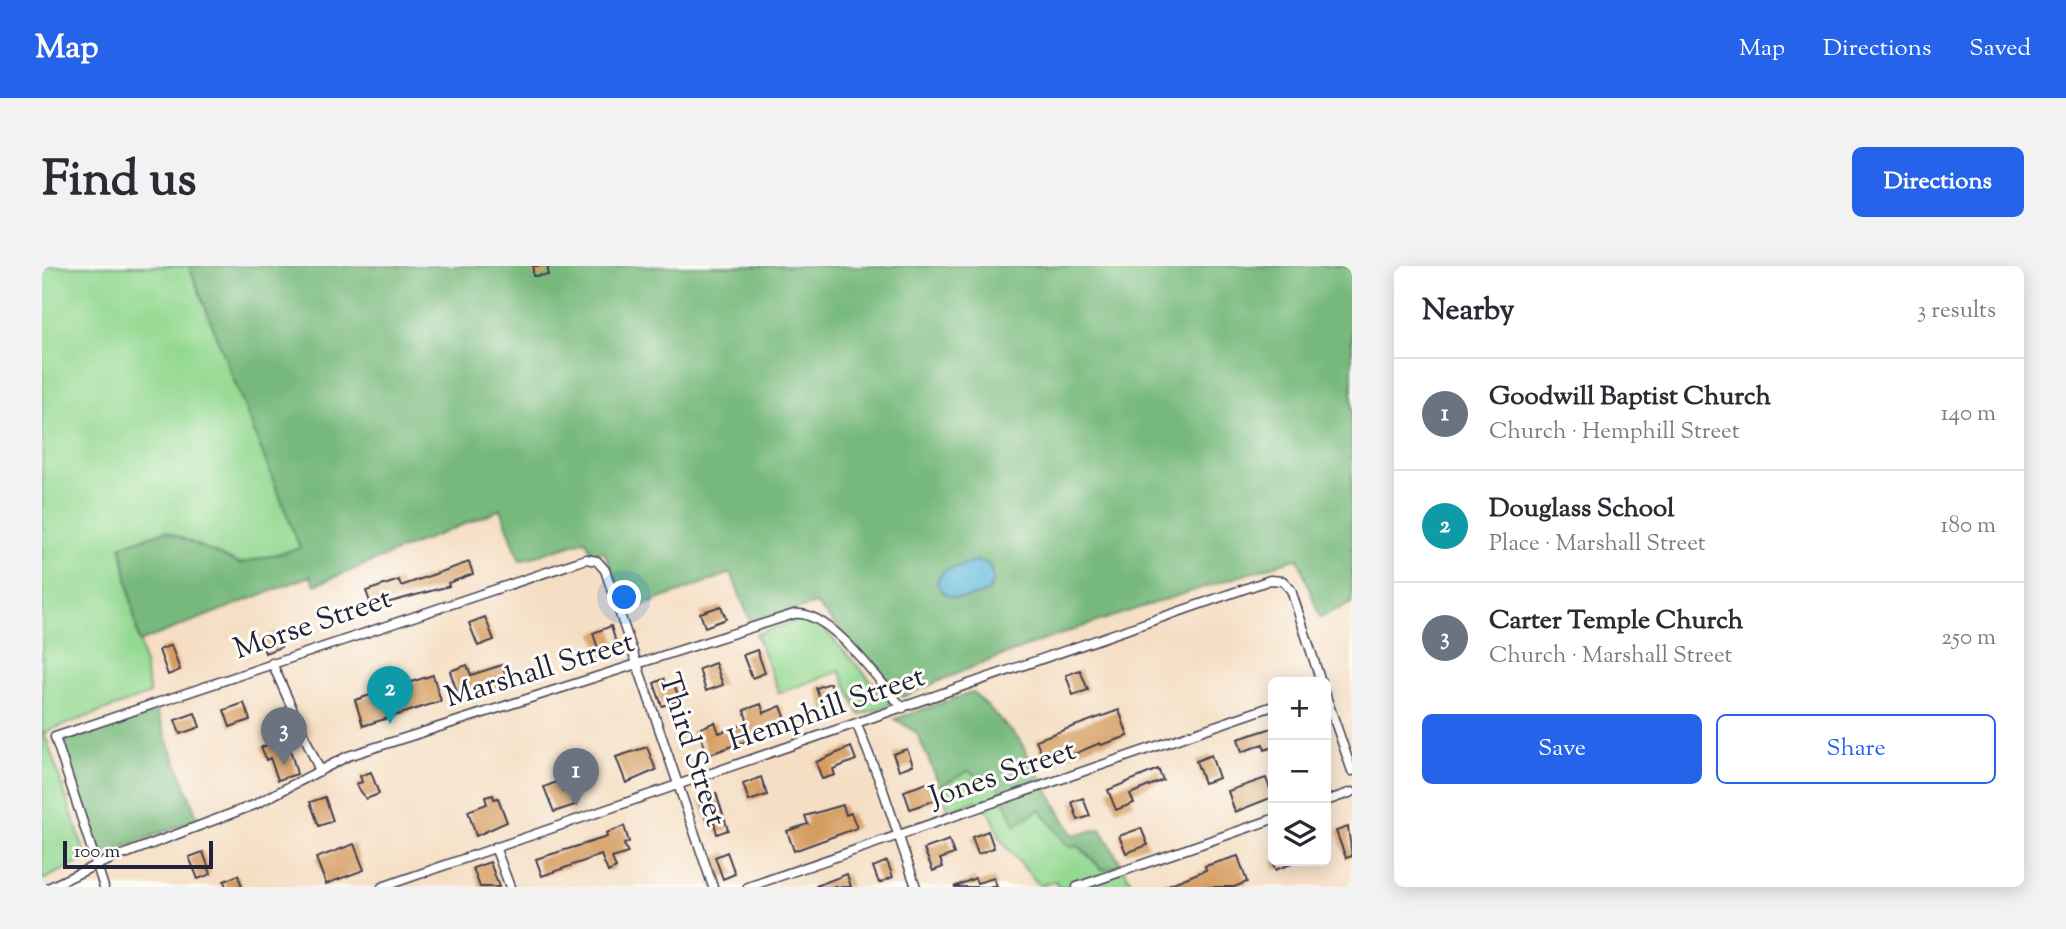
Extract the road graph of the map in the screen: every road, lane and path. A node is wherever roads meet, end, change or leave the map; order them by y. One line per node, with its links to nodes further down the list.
1 (586, 559): 2 (street, Morse Street); 3 (street, Third Street)
2 (272, 663): 9 (street); 17 (street, Morse Street)
3 (638, 664): 5 (street, Marshall Street); 9 (street, Marshall Street); 11 (street, Third Street)
4 (1319, 677): 5 (street, Hemphill Street)
5 (903, 708): 8 (street, Hemphill Street)
6 (1268, 708): 15 (street, Jones Street)
7 (1331, 710): 10 (street)
8 (857, 725): 11 (street, Hemphill Street); 15 (street)
9 (320, 771): 17 (street, Marshall Street)
10 (1352, 771)
11 (678, 786): 16 (street, Hemphill Street); 22 (street, Third Street)
12 (1352, 792): 13 (street)
13 (1331, 799)
14 (1268, 821): 25 (street)
15 (897, 836): 23 (street, Jones Street); 24 (street)
16 (495, 847): 20 (street, Hemphill Street); 21 (street)
17 (96, 865): 18 (street, Marshall Street); 19 (street)
18 (50, 887)
19 (104, 887)
20 (382, 887)
21 (510, 887)
22 (713, 887)
23 (748, 887)
24 (916, 887)
25 (1077, 887)

